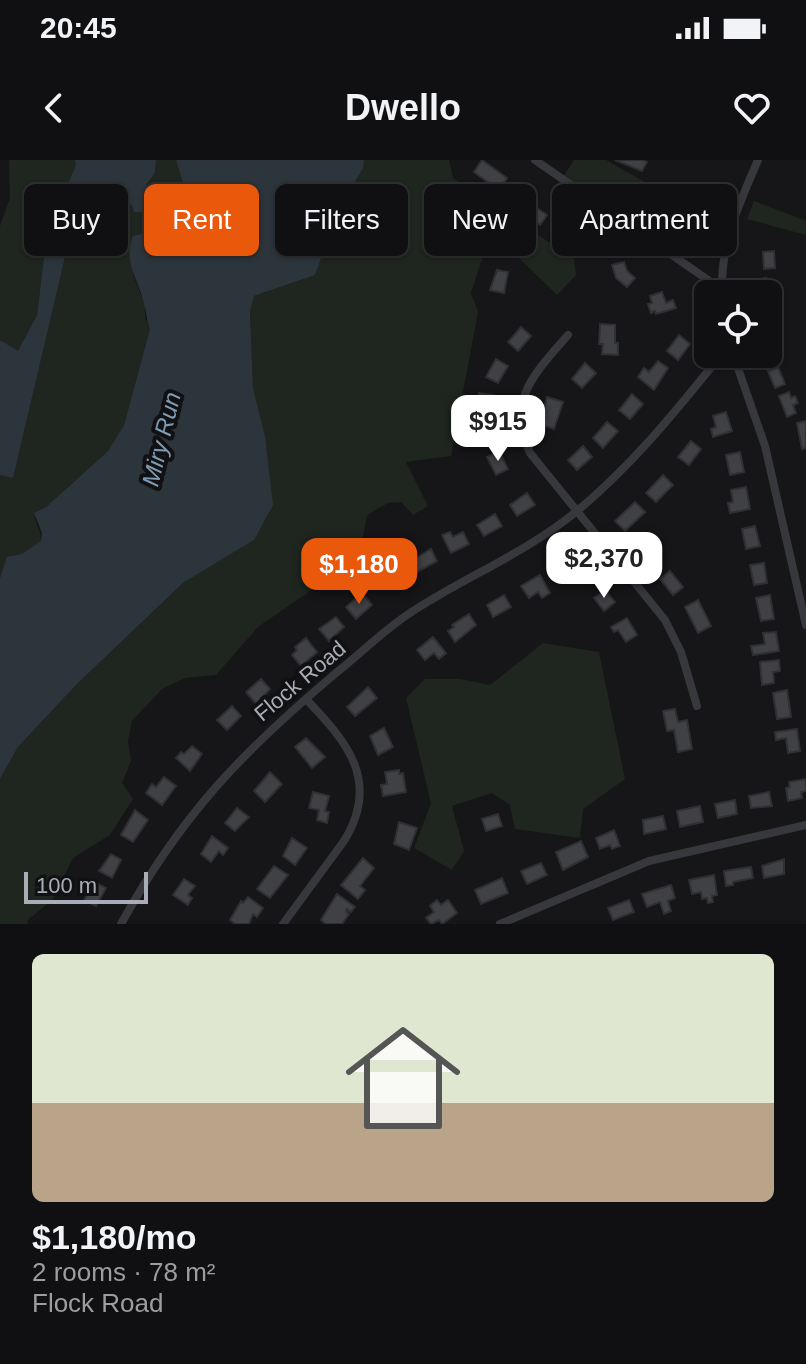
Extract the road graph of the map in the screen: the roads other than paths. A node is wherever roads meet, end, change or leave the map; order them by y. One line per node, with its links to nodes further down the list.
1 (535, 160): 3 (street)
2 (758, 160): 4 (street)
3 (705, 280)
4 (723, 280)
5 (568, 335): 8 (street)
6 (711, 368): 8 (street, Flock Road)
7 (738, 368): 10 (street)
8 (577, 511): 12 (street, Flock Road); 13 (street)
9 (806, 574): 10 (street)
10 (795, 576): 11 (street)
11 (806, 625)
12 (306, 699): 15 (street, Flock Road); 16 (street)
13 (697, 706)
14 (806, 825): 17 (street)
15 (121, 924)
16 (283, 924)
17 (500, 924)

